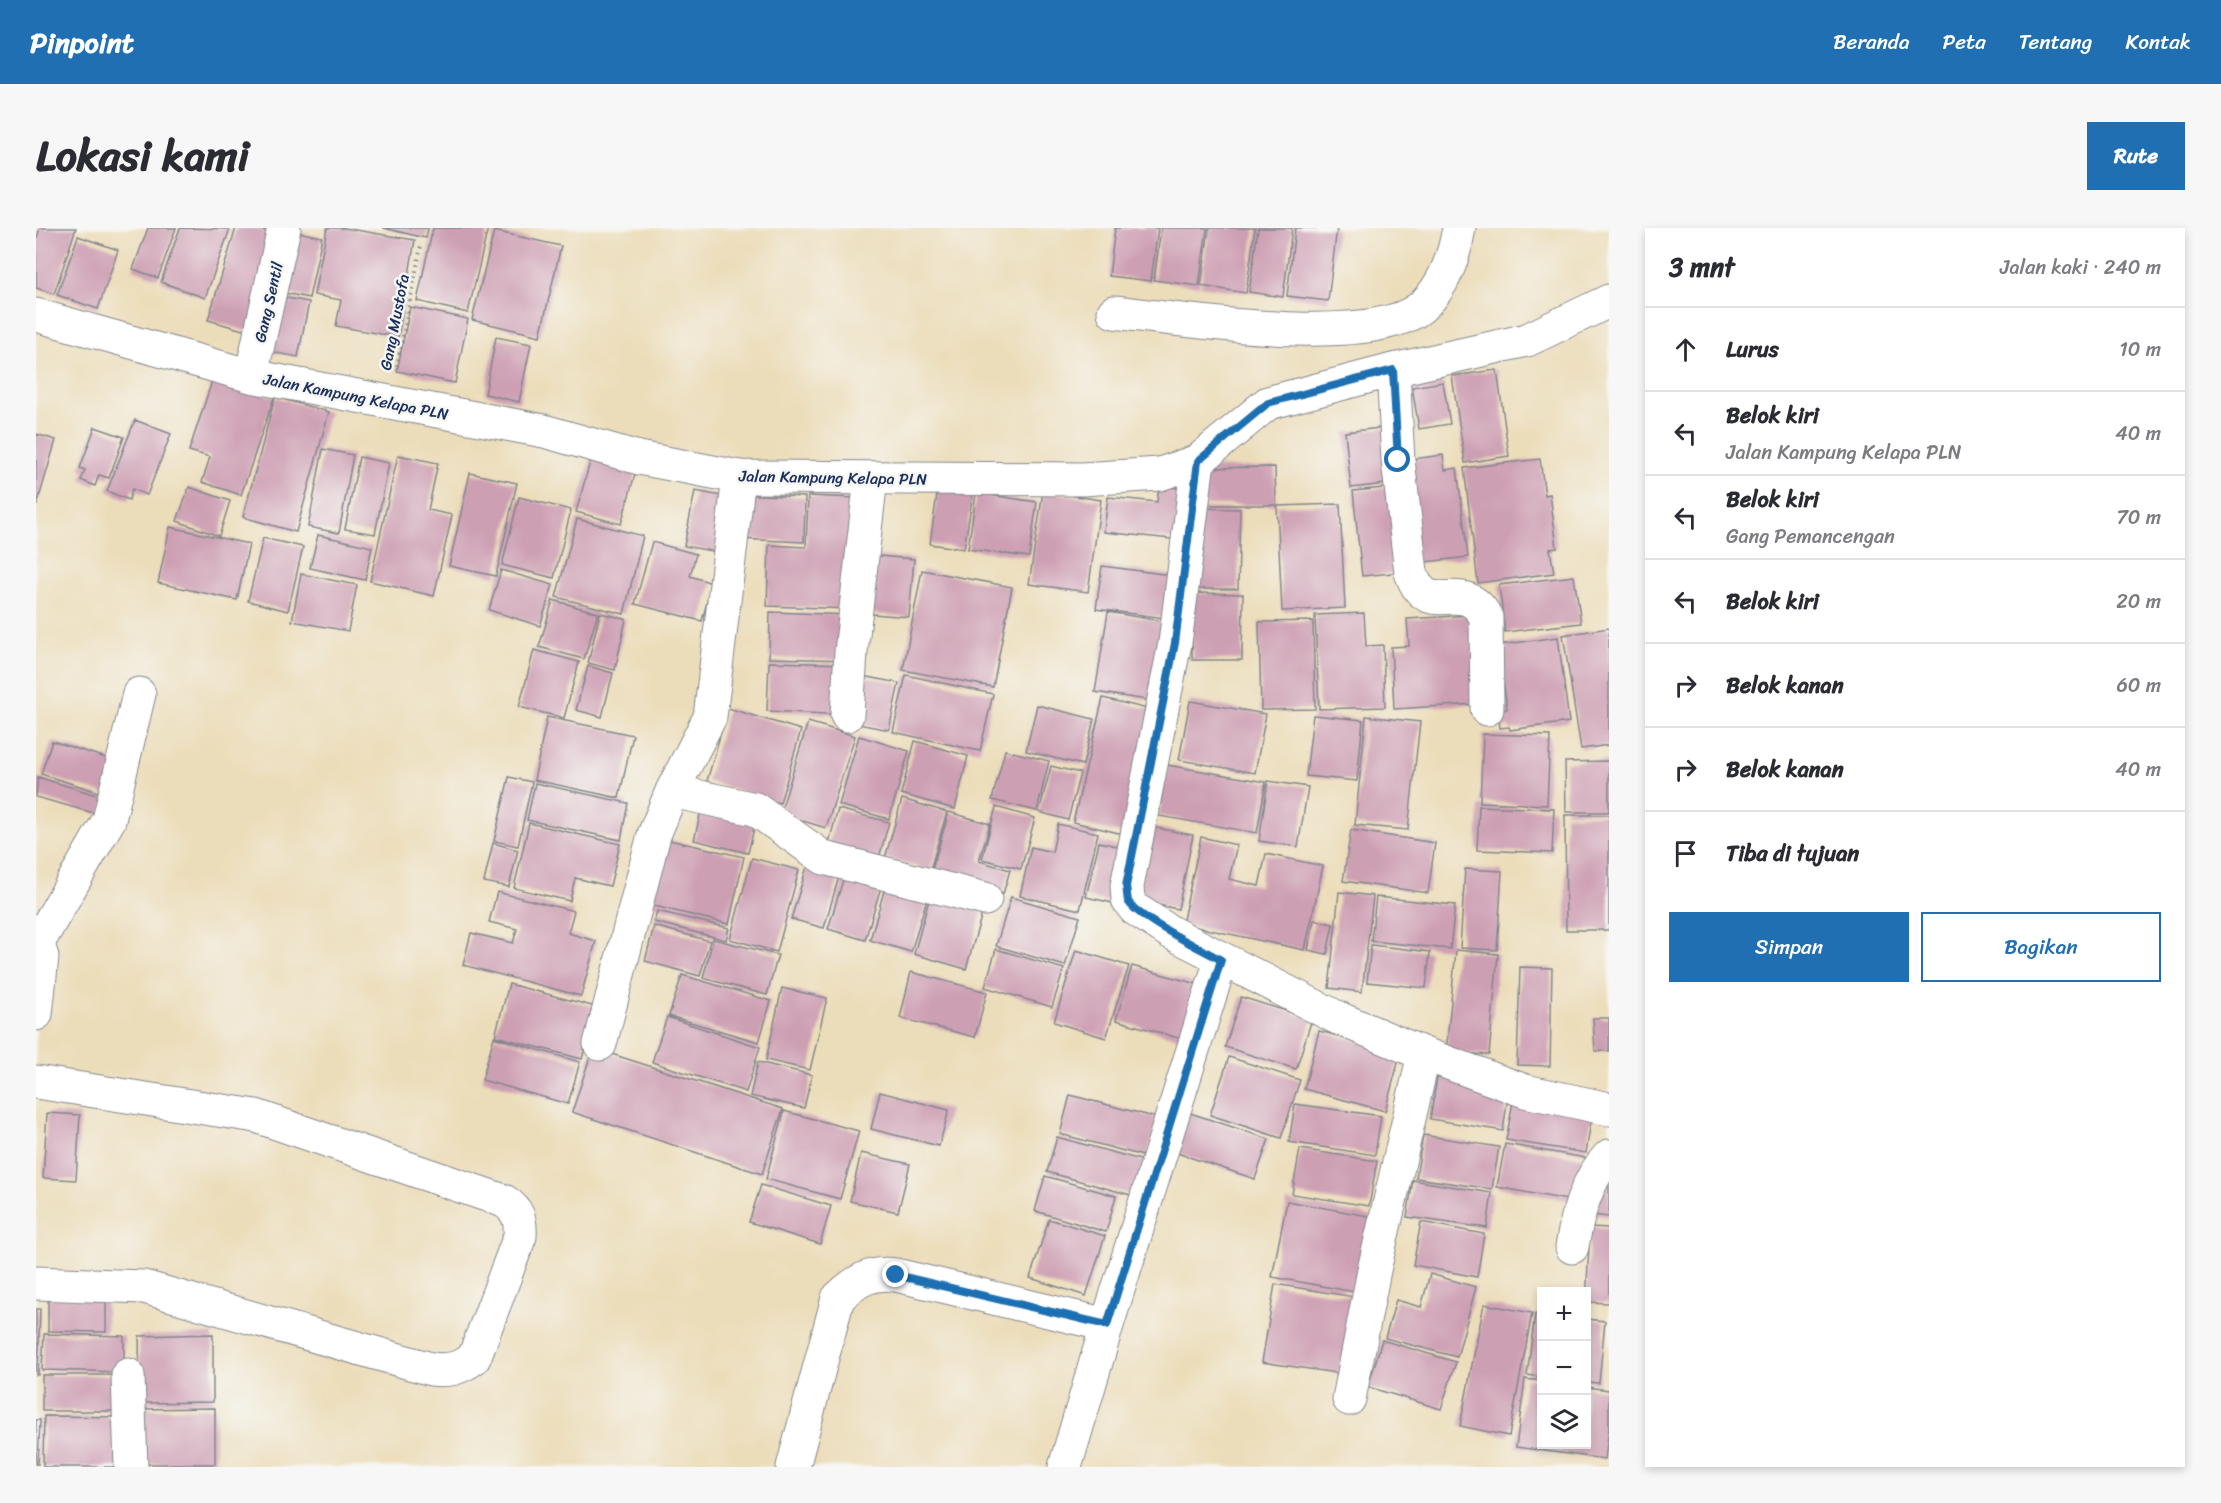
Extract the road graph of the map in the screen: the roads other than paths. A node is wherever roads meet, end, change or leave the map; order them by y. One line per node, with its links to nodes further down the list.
1 (285, 228): 7 (street, Gang Sentil)
2 (1459, 228): 4 (street)
3 (1609, 301): 6 (street, Jalan Kampung Kelapa PLN)
4 (1114, 312)
5 (36, 315): 7 (street, Jalan Kampung Kelapa PLN)
6 (1393, 370): 8 (street, Jalan Kampung Kelapa PLN); 12 (street)
7 (251, 376): 9 (street, Jalan Kampung Kelapa PLN)
8 (1198, 461): 10 (street, Jalan Kampung Kelapa PLN); 17 (street)
9 (739, 477): 10 (street, Jalan Kampung Kelapa PLN); 14 (street)
10 (871, 478): 13 (street)
11 (139, 694): 16 (street)
12 (1487, 709)
13 (847, 715)
14 (672, 791): 15 (street); 19 (street)
15 (985, 899)
16 (38, 939): 18 (street)
17 (1221, 960): 20 (street); 26 (street)
18 (36, 1014)
19 (600, 1044)
20 (1424, 1054): 22 (street); 28 (street)
21 (36, 1082): 25 (street)
22 (1609, 1109)
23 (1609, 1156): 24 (street)
24 (1572, 1247)
25 (36, 1283)
26 (1107, 1325): 30 (street); 31 (street)
27 (128, 1375): 29 (street)
28 (1349, 1399)
29 (131, 1467)
30 (793, 1467)
31 (1065, 1467)

